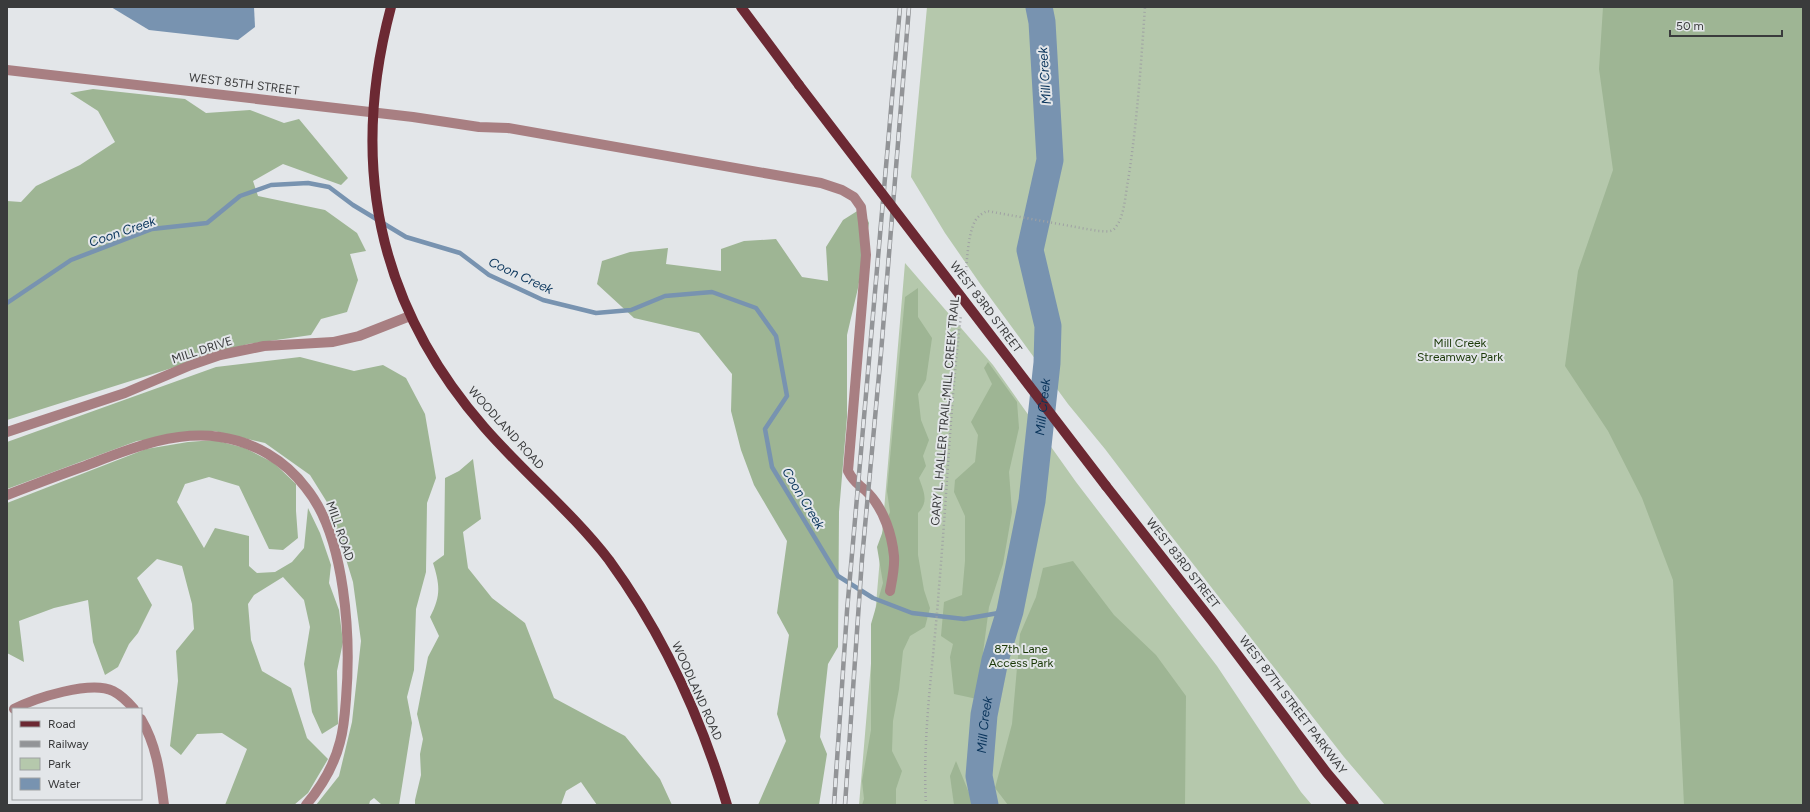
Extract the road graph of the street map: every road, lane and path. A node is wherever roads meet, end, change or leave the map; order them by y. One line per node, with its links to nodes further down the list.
1 (391, 7): 5 (main road, WOODLAND ROAD)
2 (741, 7): 12 (main road, WEST 83RD STREET, bridge)
3 (1145, 7): 6 (path, GARY L. HALLER TRAIL;MILL CREEK TRAIL)
4 (7, 70): 5 (street, WEST 85TH STREET)
5 (372, 112): 8 (main road, WOODLAND ROAD); 11 (street, WEST 85TH STREET)
6 (964, 287)
7 (961, 311): 19 (path, GARY L. HALLER TRAIL;MILL CREEK TRAIL)
8 (410, 316): 9 (street, MILL DRIVE); 18 (main road, WOODLAND ROAD)
9 (7, 432)
10 (7, 495): 17 (street, MILL ROAD)
11 (890, 591)
12 (1212, 621): 20 (main road, WEST 87TH STREET PARKWAY)
13 (17, 708): 14 (street)
14 (133, 708)
15 (142, 721): 16 (street)
16 (164, 805)
17 (306, 805)
18 (727, 805)
19 (926, 805)
20 (1354, 805)

